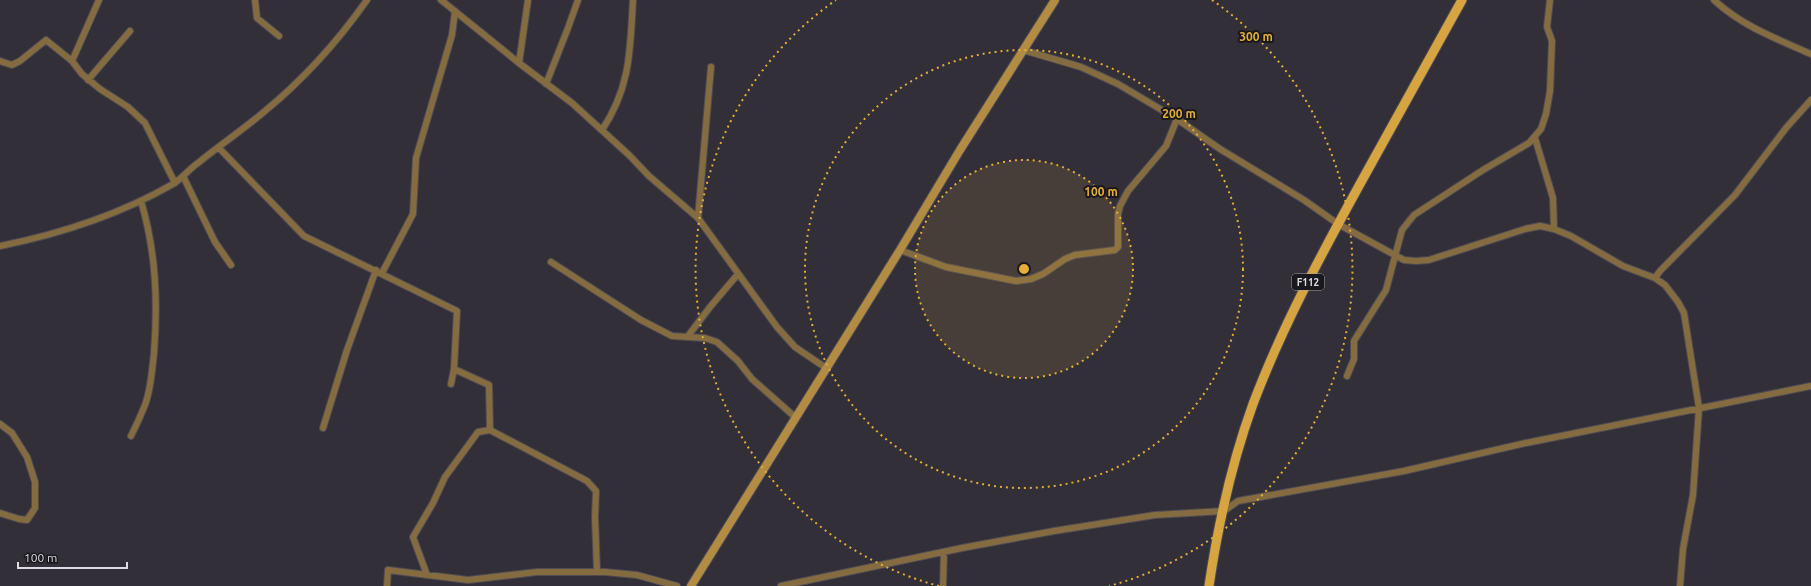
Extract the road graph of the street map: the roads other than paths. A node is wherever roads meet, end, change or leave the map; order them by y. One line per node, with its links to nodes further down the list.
1 (99, 0): 17 (street)
2 (254, 0): 14 (street)
3 (367, 0): 27 (street)
4 (441, 0): 12 (street)
5 (528, 0): 19 (street)
6 (578, 0): 22 (street)
7 (633, 0): 25 (street)
8 (1055, 0): 15 (main road)
9 (1462, 0): 32 (main road, F112)
10 (1550, 0): 26 (street)
11 (1714, 0): 16 (street)
12 (455, 11): 19 (street); 39 (street)
13 (130, 31): 21 (street)
14 (279, 36)
15 (1023, 50): 24 (street); 35 (main road)
16 (1811, 54)
17 (72, 61): 18 (street); 21 (street)
18 (0, 62)
19 (519, 63): 22 (street)
20 (711, 67): 31 (street)
21 (88, 80): 29 (street)
22 (546, 84): 25 (street)
23 (1811, 100): 41 (street)
24 (1177, 119): 32 (street); 35 (street)
25 (602, 130): 31 (street)
26 (1535, 138): 33 (street); 36 (street)
27 (219, 148): 28 (street); 39 (street)
28 (183, 176): 29 (street); 38 (street)
29 (175, 183): 30 (street)
30 (141, 202): 34 (street); 53 (street)
31 (698, 218): 40 (street)
32 (1338, 224): 36 (street); 54 (main road, F112)
33 (1554, 229): 36 (street); 41 (street)
34 (0, 246)
35 (900, 250): 43 (main road)
36 (1395, 256): 45 (street)
37 (551, 262): 42 (street)
38 (231, 265)
39 (379, 271): 44 (street); 51 (street)
40 (738, 274): 42 (street); 43 (street)
41 (1655, 278): 48 (street)
42 (688, 336): 49 (street)
43 (826, 368): 49 (main road)
44 (454, 369): 46 (street); 52 (street)
45 (1347, 376)
46 (451, 384)
47 (1811, 386): 48 (street)
48 (1699, 408): 54 (street); 65 (street)
49 (795, 417): 61 (main road)
50 (0, 424): 55 (street)
51 (322, 428)
52 (490, 430): 57 (street); 58 (street)
53 (131, 436)
54 (1224, 511): 56 (street); 64 (main road, F112)
55 (0, 513)
56 (944, 552): 62 (street); 63 (street)
57 (597, 572): 58 (street); 60 (street)
58 (427, 575): 59 (street)
59 (387, 586)
60 (677, 586)
61 (691, 586)
62 (781, 586)
63 (943, 586)
64 (1210, 586)
65 (1680, 586)

